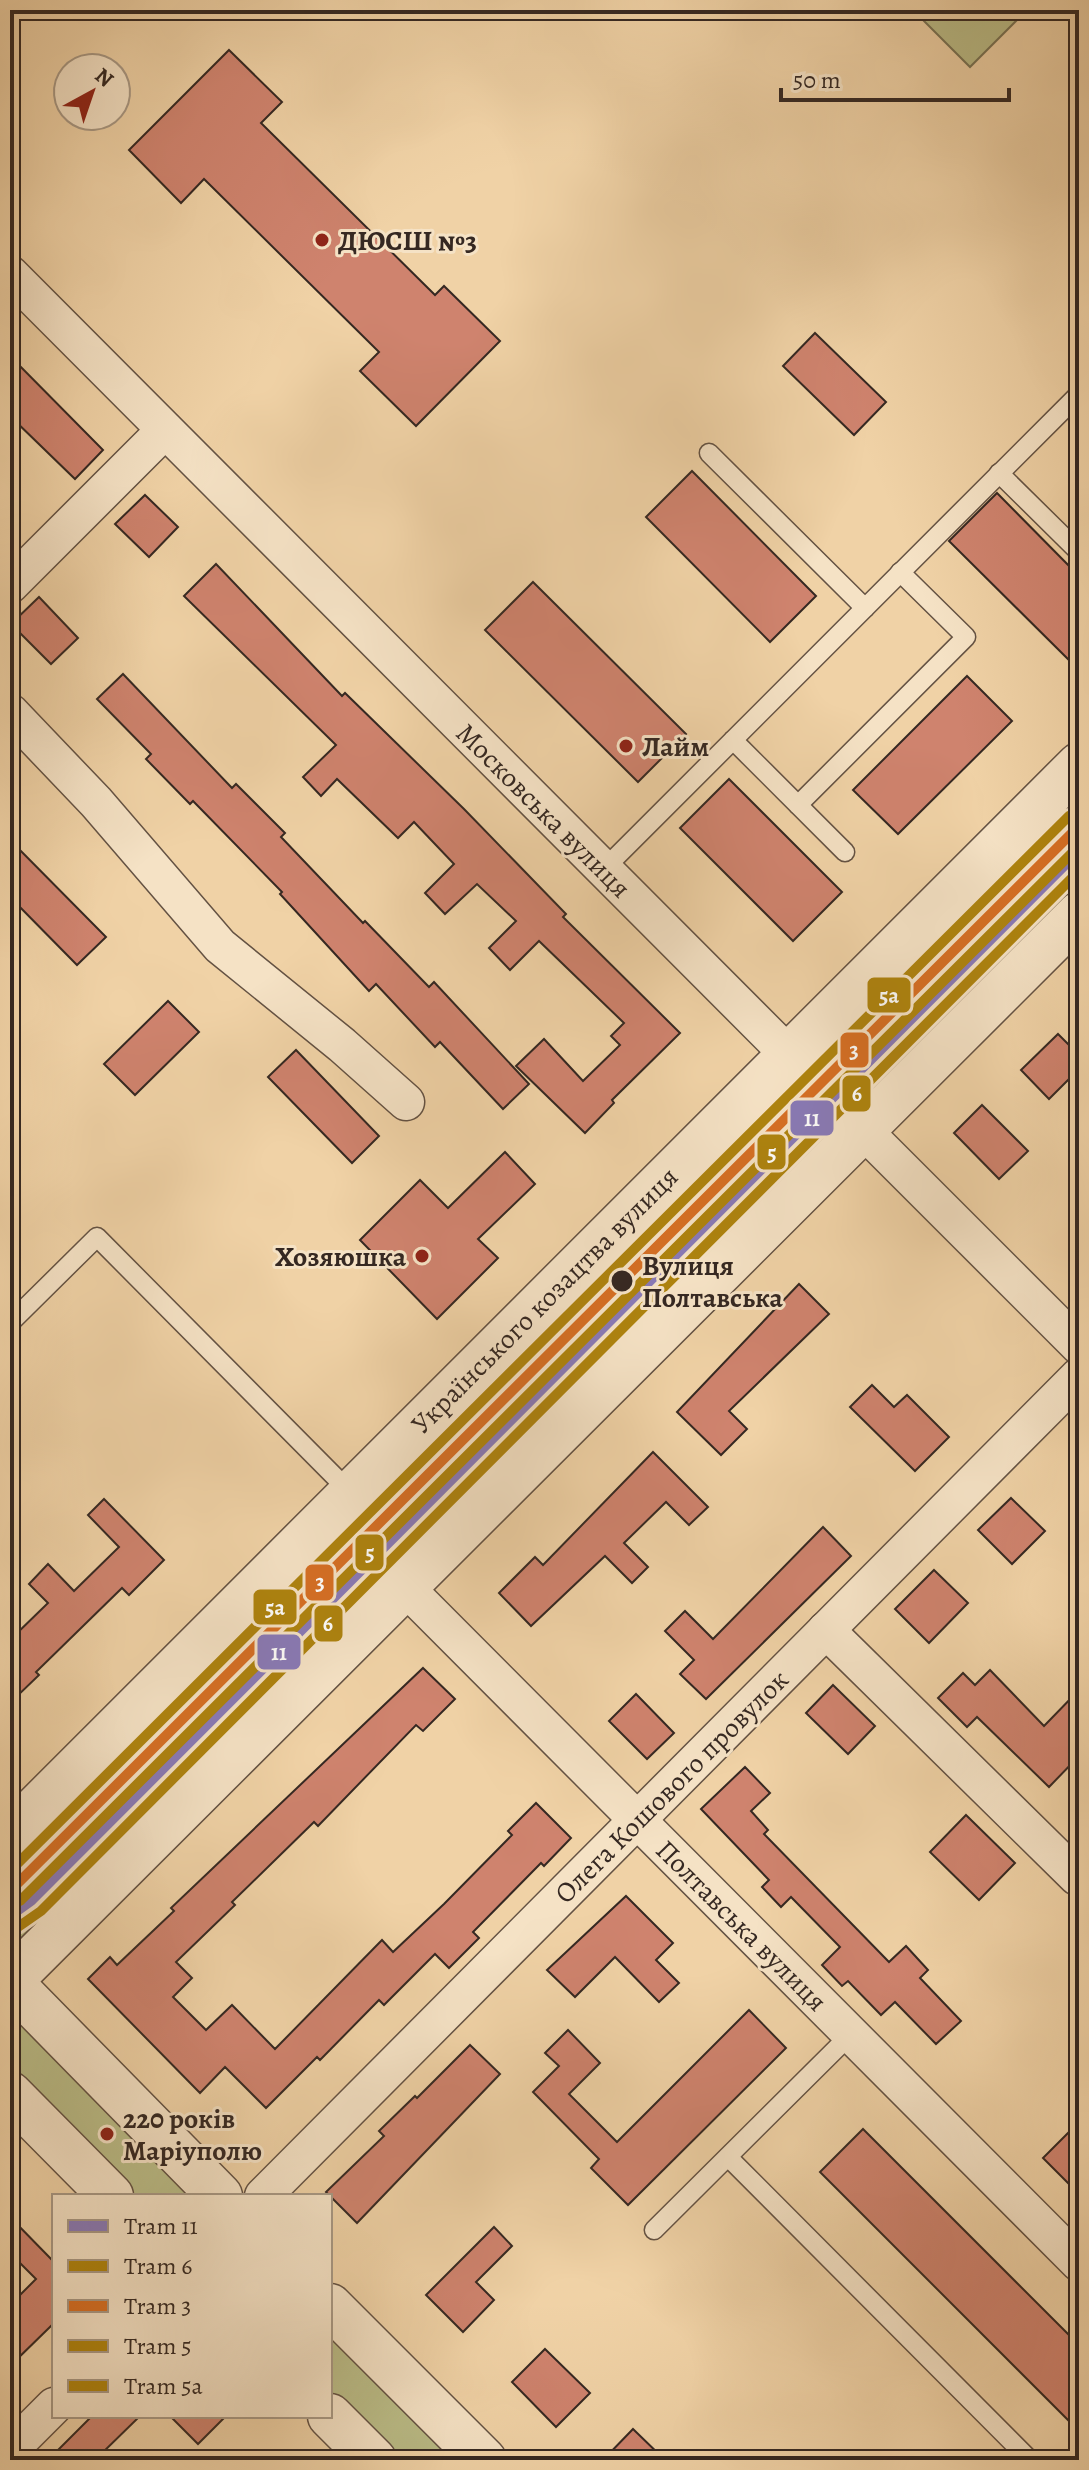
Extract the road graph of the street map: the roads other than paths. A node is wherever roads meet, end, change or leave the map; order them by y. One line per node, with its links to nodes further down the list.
1 (17, 10): 2 (lane)
2 (10, 17)
3 (10, 274): 5 (street, Московська вулиця)
4 (1079, 394): 7 (lane)
5 (165, 430): 10 (street); 17 (street, Московська вулиця)
6 (709, 453): 11 (lane)
7 (999, 473): 8 (lane); 9 (lane)
8 (1079, 552)
9 (900, 572): 11 (lane); 15 (lane)
10 (10, 585)
11 (865, 608): 13 (lane)
12 (10, 712): 20 (street)
13 (733, 740): 15 (lane); 17 (lane)
14 (1079, 765): 19 (street, Українського козацтва вулиця)
15 (798, 805): 16 (lane)
16 (845, 852)
17 (604, 869): 19 (street, Московська вулиця)
18 (1079, 914): 21 (street)
19 (789, 1055): 21 (street, Московська вулиця); 25 (street, Українського козацтва вулиця)
20 (406, 1102)
21 (863, 1130): 23 (street, Московська вулиця); 26 (street)
22 (10, 1323): 25 (lane)
23 (1079, 1346)
24 (1079, 1376): 27 (street, Олега Кошового провулок)
25 (351, 1493): 29 (street, Українського козацтва вулиця)
26 (405, 1587): 28 (street, Полтавська вулиця); 31 (street)
27 (826, 1630): 28 (street, Олега Кошового провулок); 30 (street)
28 (637, 1820): 32 (street, Полтавська вулиця); 37 (street, Олега Кошового провулок)
29 (10, 1834)
30 (1077, 1877)
31 (10, 1982): 36 (street)
32 (851, 2034): 34 (lane); 39 (street, Полтавська вулиця)
33 (10, 2094): 35 (street)
34 (728, 2157): 38 (lane); 46 (lane)
35 (109, 2194)
36 (218, 2194)
37 (265, 2194)
38 (654, 2230)
39 (1079, 2263)
40 (332, 2308): 45 (street)
41 (52, 2408): 43 (street)
42 (332, 2418): 44 (street)
43 (10, 2450)
44 (374, 2460)
45 (484, 2460)
46 (1030, 2460)

